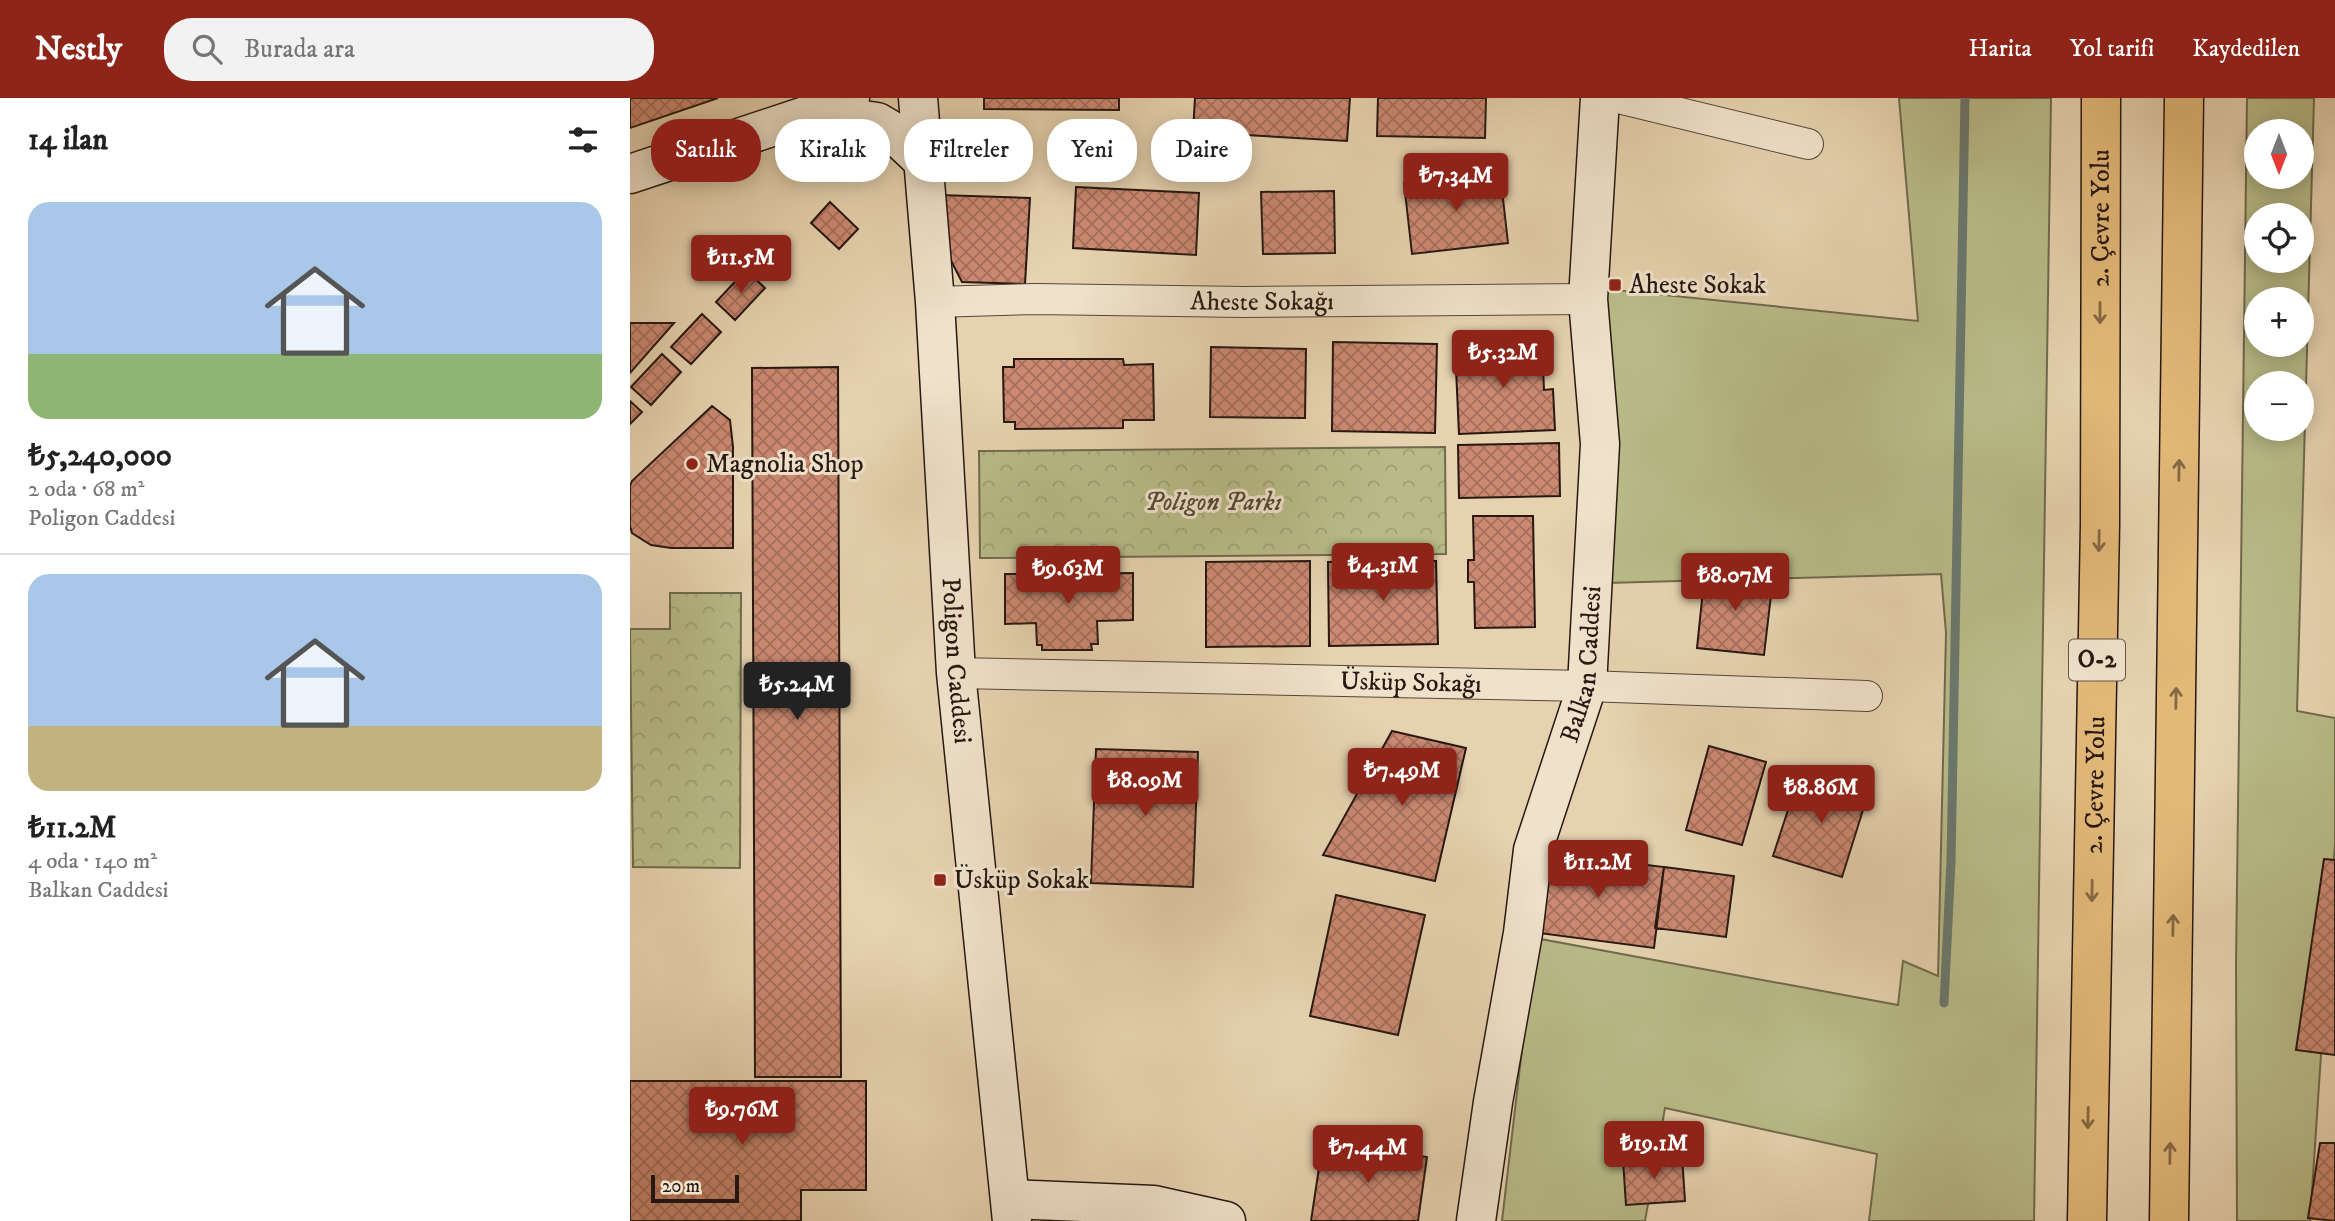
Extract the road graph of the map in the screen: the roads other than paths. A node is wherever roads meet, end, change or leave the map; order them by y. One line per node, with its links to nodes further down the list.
1 (850, 98): 7 (street)
2 (918, 98): 8 (street, Poligon Caddesi)
3 (1600, 98): 13 (street, Balkan Caddesi)
4 (1618, 98): 10 (street)
5 (2101, 98): 21 (highway, 2. Çevre Yolu / O-2, one-way to 21)
6 (2184, 98): 22 (highway, one-way to 6)
7 (814, 113): 9 (street); 11 (street)
8 (919, 119)
9 (904, 143)
10 (1808, 144)
11 (630, 174)
12 (924, 182): 14 (street, Poligon Caddesi)
13 (1588, 299): 14 (street, Aheste Sokağı); 16 (street, Balkan Caddesi)
14 (935, 302): 15 (street, Poligon Caddesi)
15 (956, 673): 16 (street, Üsküp Sokağı); 18 (street, Poligon Caddesi)
16 (1587, 686): 17 (street, Üsküp Sokağı); 20 (street, Balkan Caddesi)
17 (1867, 696)
18 (1012, 1210): 19 (street)
19 (1226, 1221)
20 (1476, 1221)
21 (2087, 1221)
22 (2169, 1221)

